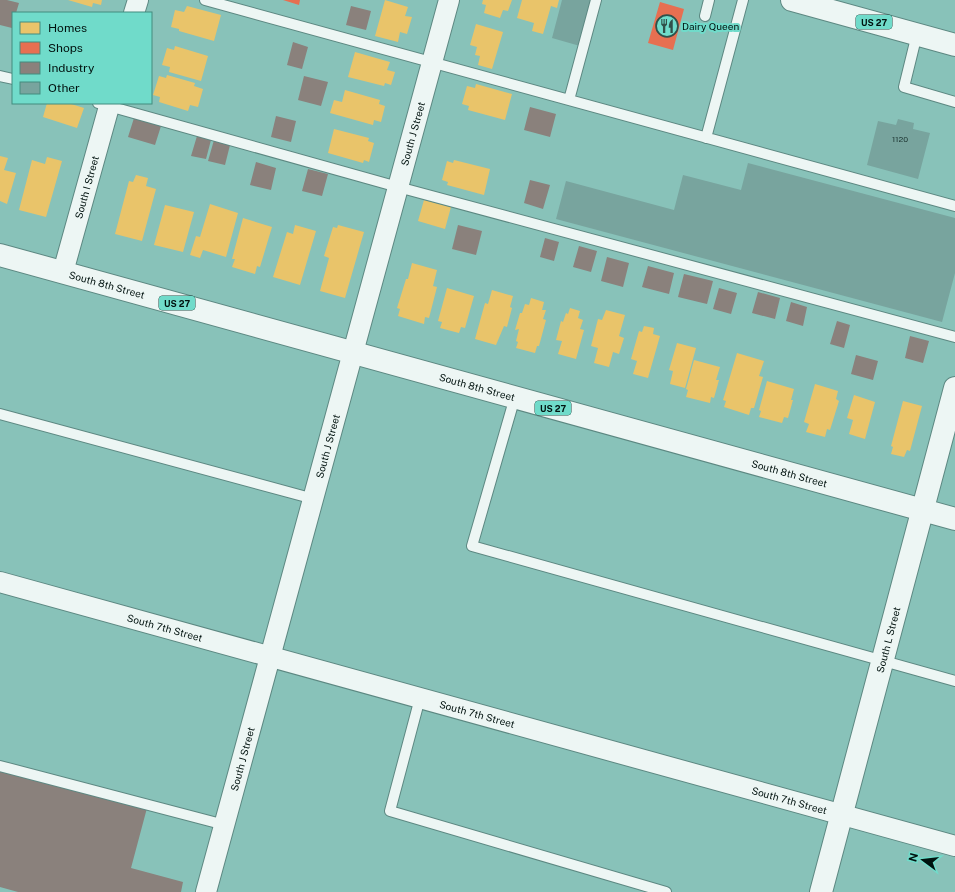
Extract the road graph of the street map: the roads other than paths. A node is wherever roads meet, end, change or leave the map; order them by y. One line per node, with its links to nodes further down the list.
1 (138, 0): 8 (street)
2 (205, 0): 12 (lane)
3 (449, 0): 12 (street, South J Street)
4 (596, 0): 15 (lane)
5 (709, 0): 9 (lane)
6 (743, 0): 18 (lane)
7 (792, 0): 10 (main road, US 27)
8 (134, 12)
9 (705, 16)
10 (917, 34): 11 (main road, US 27); 16 (lane)
11 (955, 45)
12 (432, 63): 15 (lane); 19 (street, South J Street)
13 (0, 76): 14 (lane)
14 (12, 80)
15 (569, 100): 18 (lane)
16 (955, 102)
17 (106, 104): 19 (lane); 22 (street, South I Street)
18 (706, 138): 20 (lane)
19 (398, 186): 23 (lane); 24 (street, South J Street)
20 (955, 206)
21 (0, 255): 22 (main road, South 8th Street / US 27)
22 (64, 272): 24 (main road, South 8th Street / US 27)
23 (955, 337)
24 (354, 352): 25 (main road, South 8th Street / US 27); 28 (street, South J Street)
25 (514, 397): 29 (main road, South 8th Street / US 27); 33 (lane)
26 (954, 399): 29 (main road, South L Street)
27 (0, 414): 28 (lane)
28 (314, 498): 32 (street, South J Street)
29 (923, 509): 30 (main road, South 8th Street / US 27); 33 (main road, South L Street)
30 (955, 519)
31 (0, 582): 32 (street, South 7th Street)
32 (271, 657): 35 (street, South 7th Street); 38 (street, South J Street)
33 (882, 661): 34 (lane); 37 (main road, South L Street)
34 (955, 681)
35 (420, 698): 37 (street, South 7th Street); 41 (lane)
36 (0, 766): 38 (lane)
37 (841, 815): 39 (street, South 7th Street); 42 (main road, South L Street)
38 (224, 825): 40 (street, South J Street)
39 (955, 846)
40 (206, 892)
41 (666, 892)
42 (821, 892)

